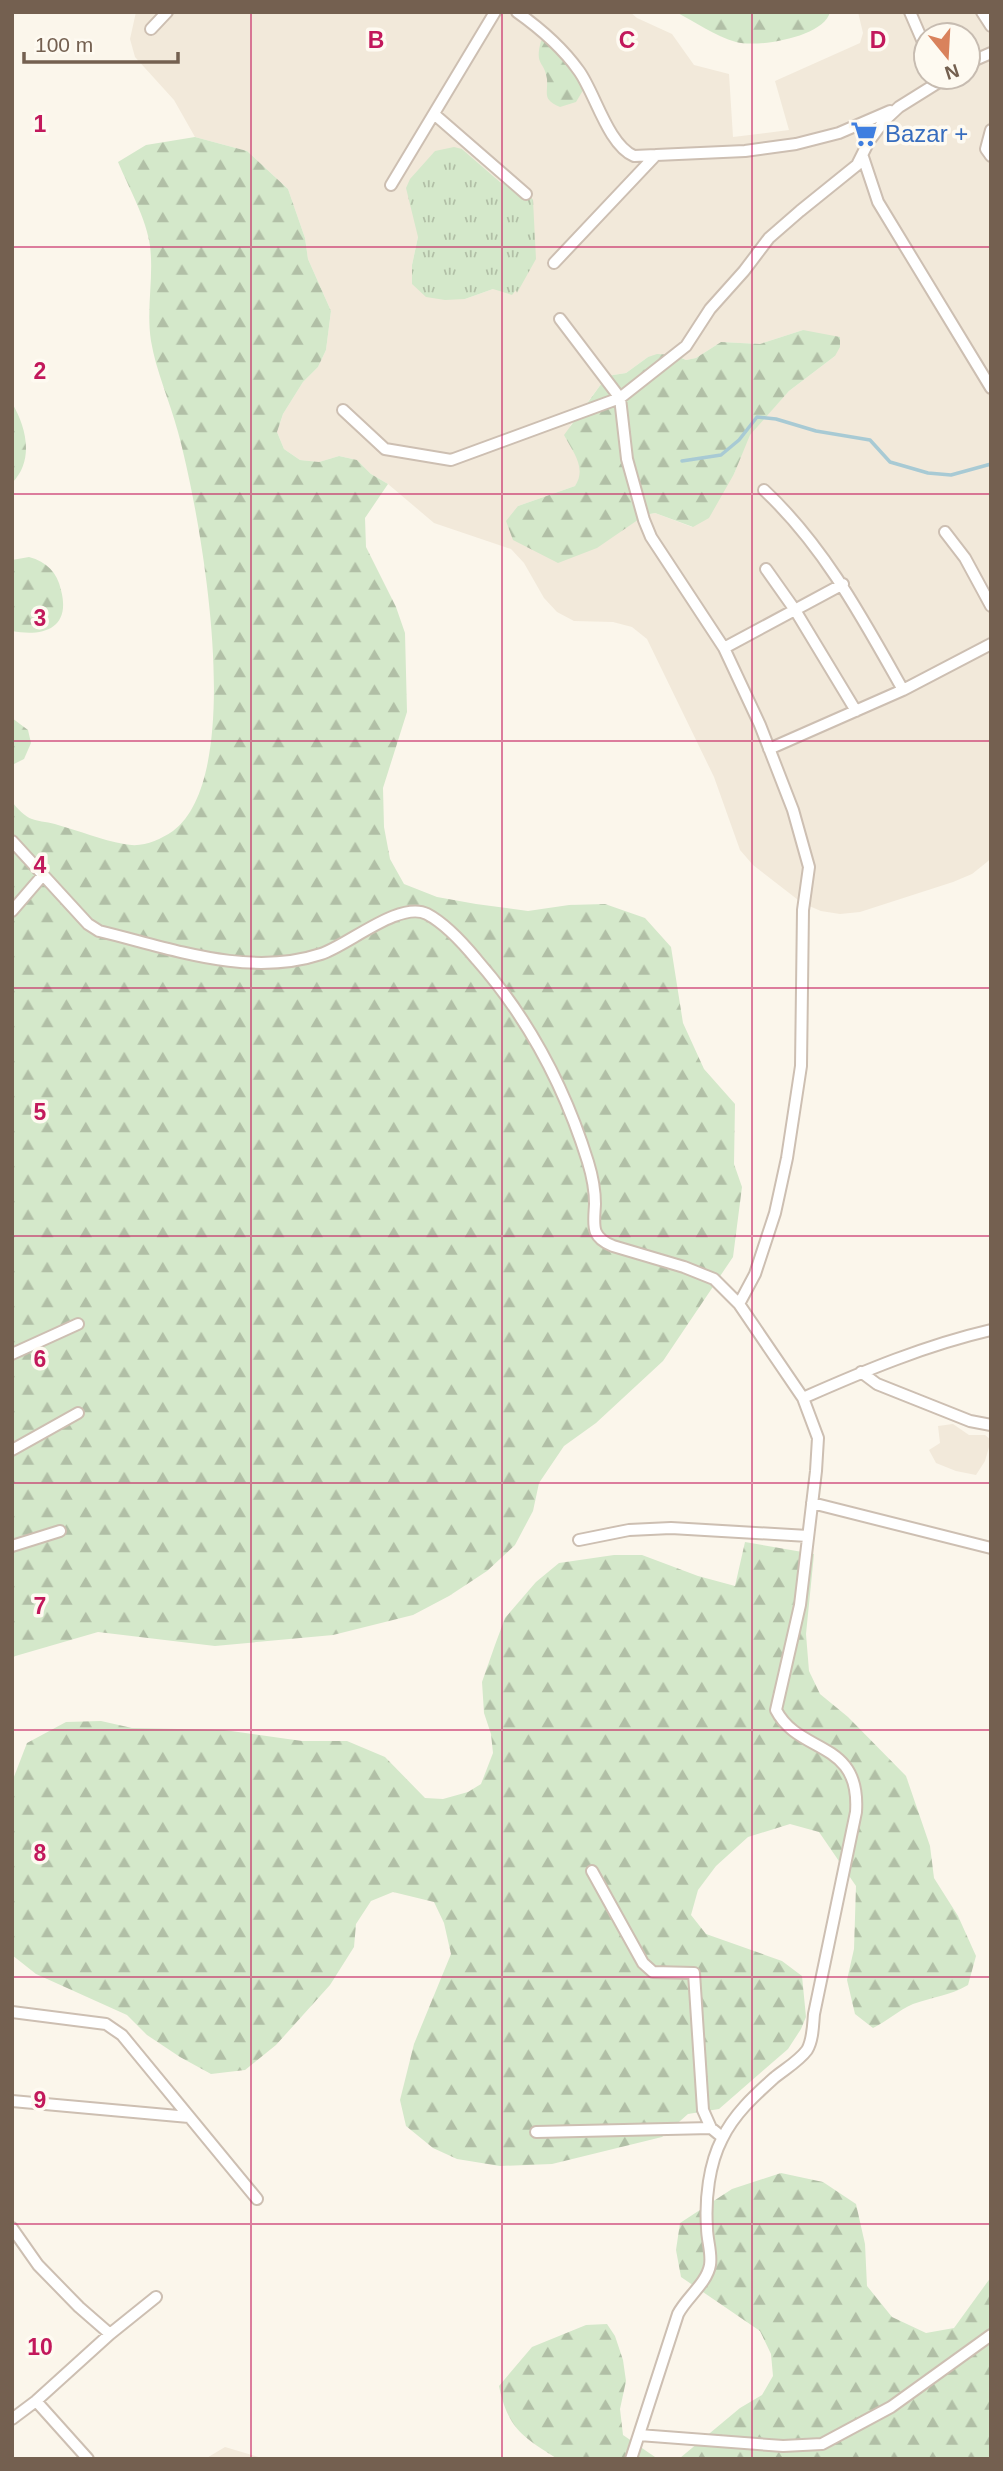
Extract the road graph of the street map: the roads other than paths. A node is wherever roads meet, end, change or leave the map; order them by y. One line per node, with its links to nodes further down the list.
1 (167, 12): 6 (street)
2 (495, 12): 9 (street)
3 (517, 12): 11 (street)
4 (982, 12): 5 (street)
5 (991, 26)
6 (151, 29)
7 (924, 91): 8 (street)
8 (900, 107): 11 (street); 13 (street)
9 (434, 114): 14 (street); 15 (street)
10 (991, 130): 12 (street)
11 (656, 155): 16 (street)
12 (991, 156)
13 (863, 158): 18 (street); 19 (street)
14 (391, 185)
15 (526, 194)
16 (554, 262)
17 (560, 319): 19 (street)
18 (991, 388)
19 (620, 398): 20 (street); 28 (street)
20 (343, 410)
21 (764, 490): 24 (street)
22 (945, 532): 25 (street)
23 (766, 569): 26 (street)
24 (843, 584): 26 (street); 29 (street)
25 (991, 606)
26 (795, 610): 28 (street); 30 (street)
27 (991, 644): 29 (street)
28 (724, 648): 31 (street)
29 (904, 690): 30 (street)
30 (856, 711): 31 (street)
31 (769, 749): 35 (street)
32 (12, 841): 33 (street)
33 (43, 875): 34 (street); 35 (street)
34 (12, 911)
35 (739, 1304): 40 (street)
36 (78, 1324): 38 (street)
37 (991, 1330): 39 (street)
38 (12, 1354)
39 (861, 1372): 40 (street); 42 (street)
40 (803, 1398): 44 (street)
41 (78, 1413): 43 (street)
42 (991, 1425)
43 (12, 1450)
44 (812, 1503): 46 (street); 49 (street)
45 (60, 1531): 48 (street)
46 (808, 1536): 47 (street); 56 (street)
47 (579, 1540)
48 (12, 1546)
49 (991, 1548)
50 (592, 1871): 54 (street)
51 (12, 2012): 53 (street)
52 (12, 2101): 53 (street)
53 (189, 2117): 57 (street)
54 (710, 2128): 55 (street); 56 (street)
55 (536, 2132)
56 (723, 2137): 64 (street)
57 (257, 2199)
58 (12, 2228): 60 (street)
59 (156, 2297): 60 (street)
60 (110, 2334): 62 (street)
61 (991, 2335): 64 (street)
62 (36, 2401): 63 (street); 65 (street)
63 (12, 2419)
64 (639, 2435): 66 (street)
65 (88, 2459)
66 (631, 2459)

